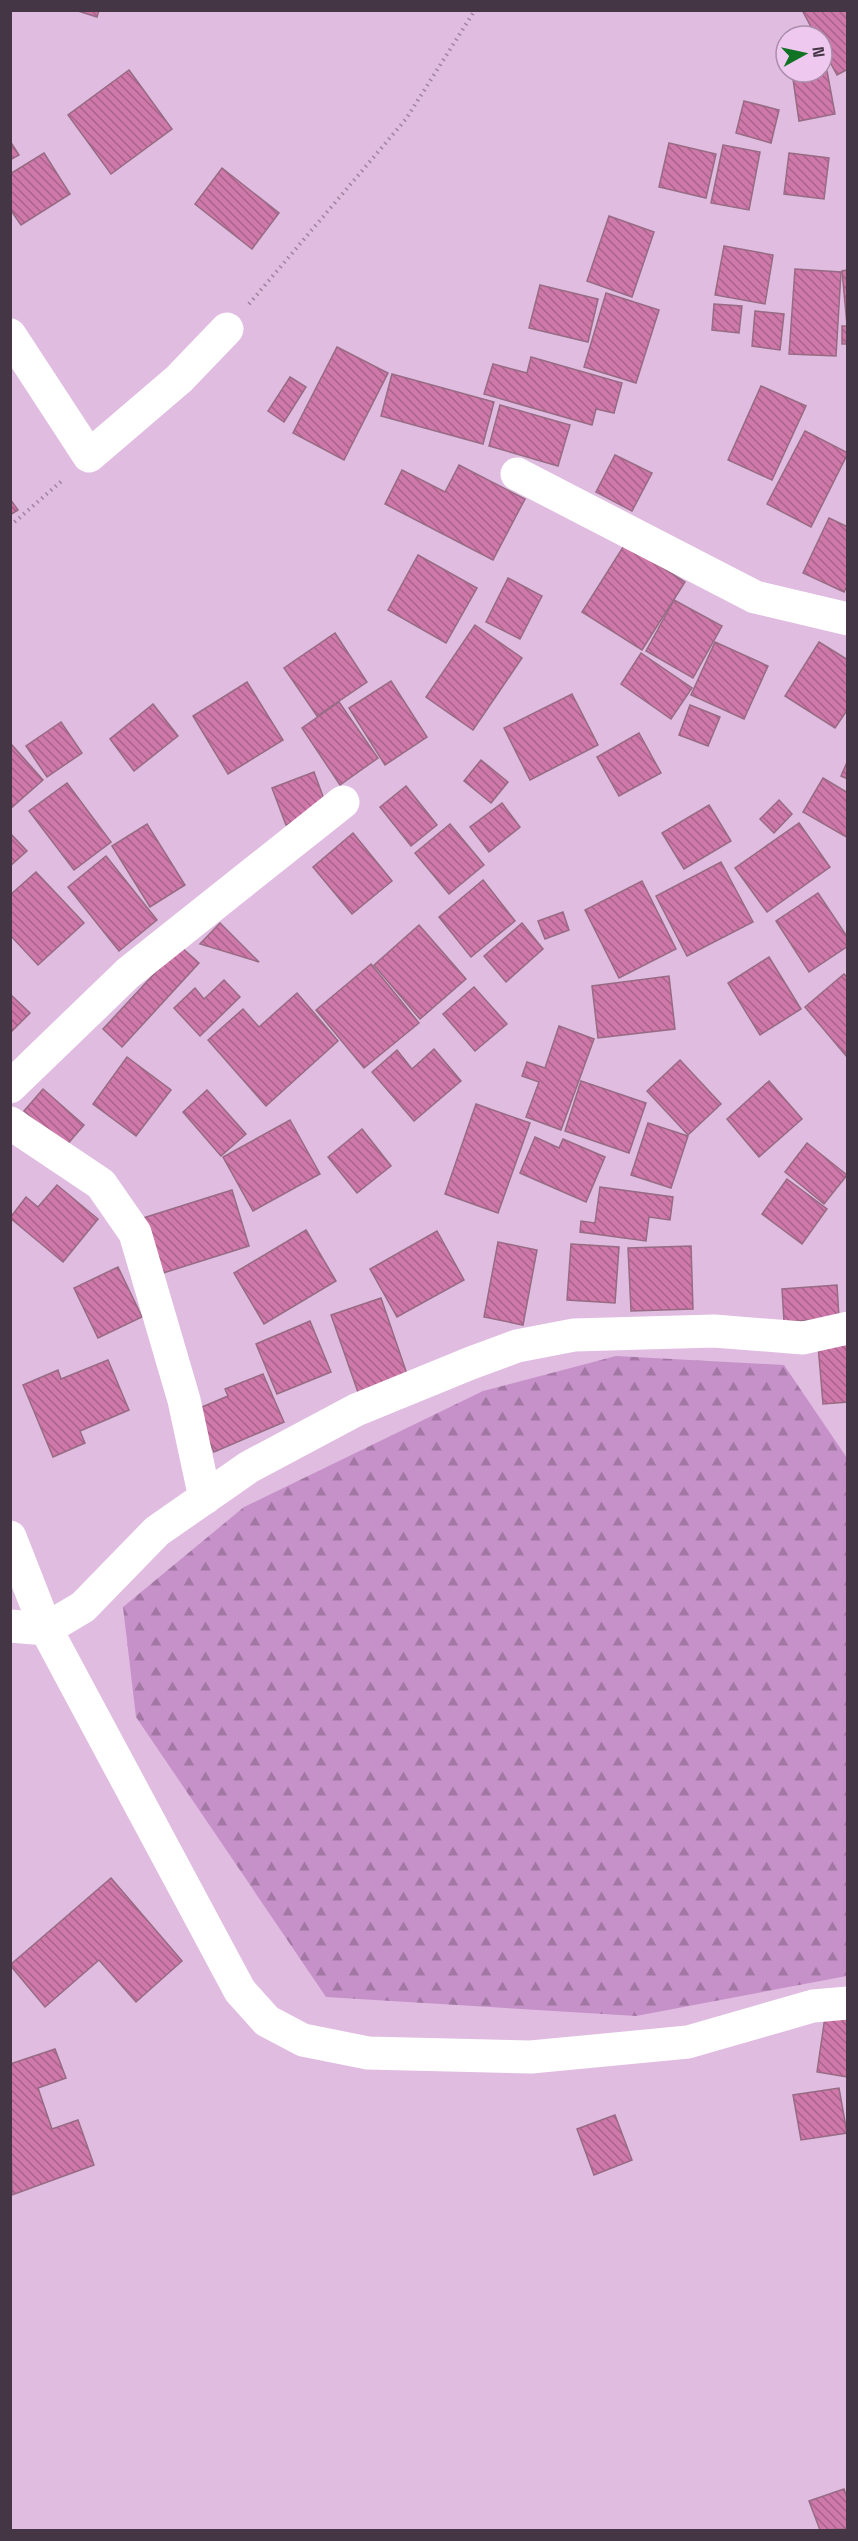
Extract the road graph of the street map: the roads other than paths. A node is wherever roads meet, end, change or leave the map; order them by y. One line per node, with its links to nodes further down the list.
1 (227, 329): 2 (street)
2 (10, 334)
3 (517, 474): 4 (street)
4 (848, 619)
5 (343, 801): 6 (street)
6 (10, 1087)
7 (10, 1124): 9 (street)
8 (848, 1328): 9 (street)
9 (205, 1498): 12 (street)
10 (10, 1537): 12 (street)
11 (10, 1626): 12 (street)
12 (46, 1629): 13 (street)
13 (848, 2003)

